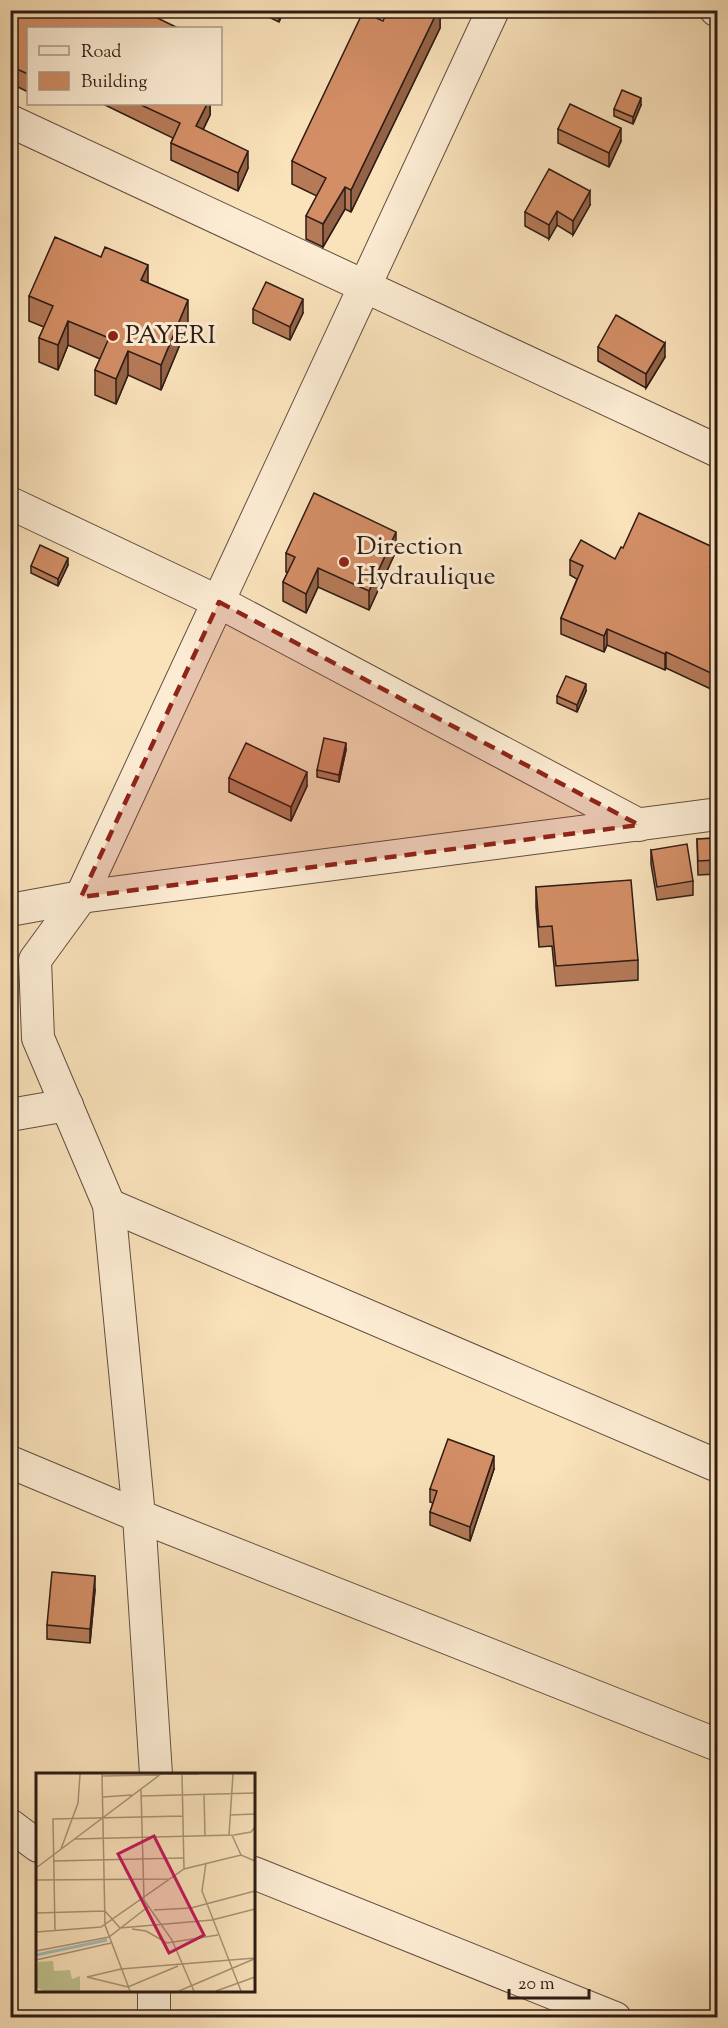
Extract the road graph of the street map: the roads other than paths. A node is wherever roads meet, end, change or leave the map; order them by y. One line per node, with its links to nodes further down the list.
1 (493, 10): 3 (street)
2 (10, 121): 3 (street)
3 (365, 287): 4 (street); 6 (street)
4 (717, 451)
5 (10, 503): 6 (street)
6 (219, 602): 8 (street); 9 (street)
7 (717, 814): 8 (street)
8 (639, 825): 9 (street)
9 (81, 897): 10 (street); 11 (street)
10 (10, 910)
11 (67, 1105): 12 (street); 13 (street)
12 (10, 1115)
13 (110, 1205): 15 (street); 16 (street)
14 (10, 1462): 16 (street)
15 (717, 1466)
16 (139, 1516): 17 (street); 18 (street)
17 (717, 1745)
18 (156, 1773)
19 (10, 1825): 20 (street)
20 (36, 1844)
21 (255, 1873): 24 (street)
22 (154, 1992): 23 (street)
23 (153, 2018)
24 (615, 2018)

